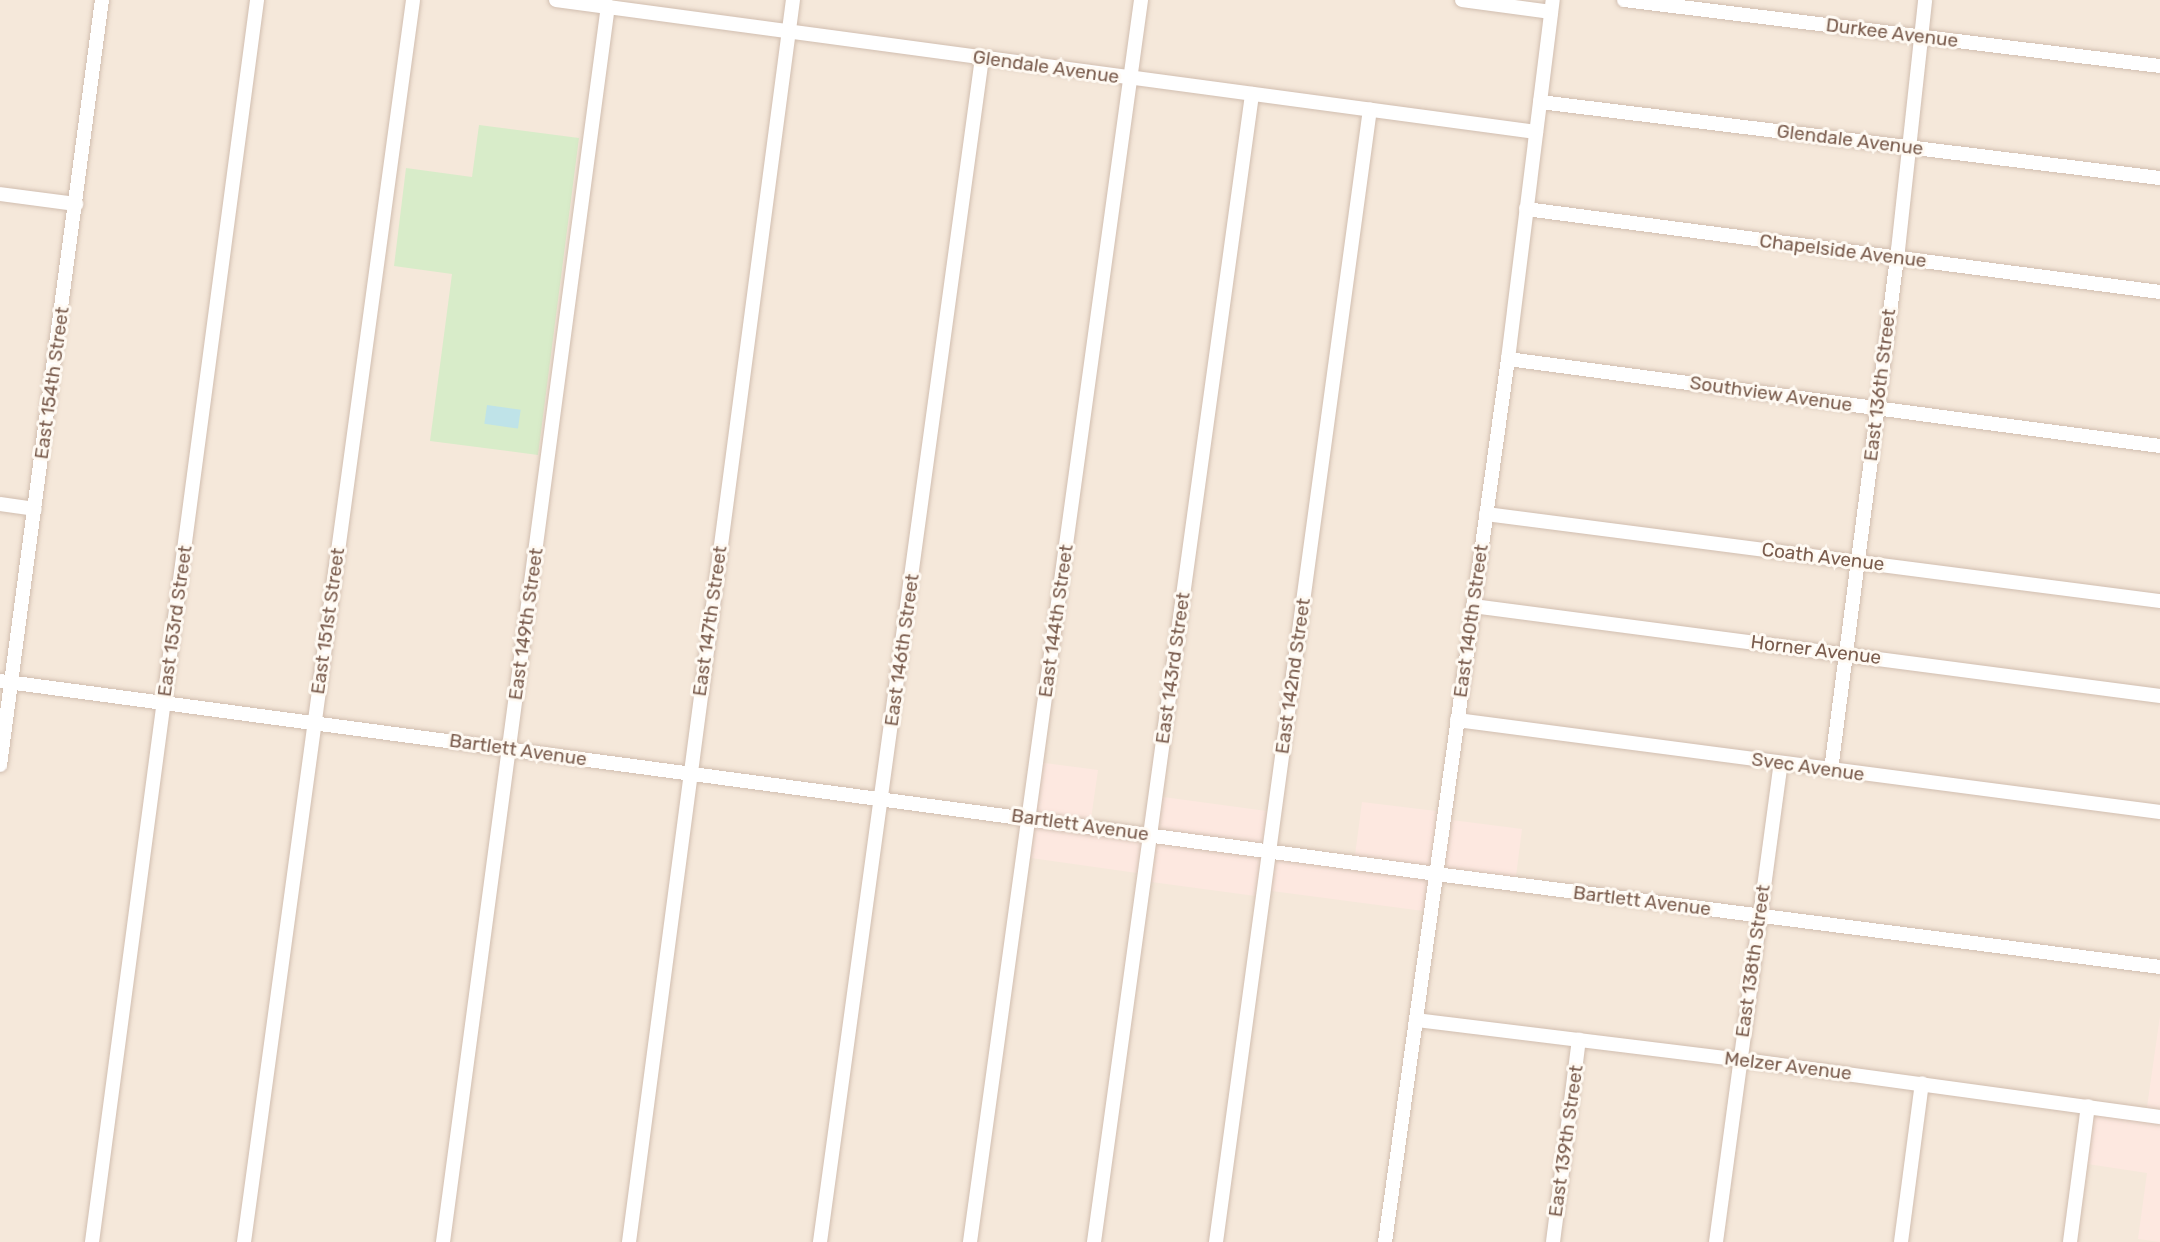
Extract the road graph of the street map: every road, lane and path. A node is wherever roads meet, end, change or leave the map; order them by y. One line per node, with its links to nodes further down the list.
1 (102, 0): 24 (street, East 154th Street)
2 (257, 0): 40 (street, East 153rd Street)
3 (413, 0): 42 (street, East 151st Street)
4 (556, 0): 10 (street, Glendale Avenue)
5 (793, 0): 12 (street, East 147th Street)
6 (1142, 0): 16 (street, East 144th Street)
7 (1462, 0): 11 (street)
8 (1624, 0): 13 (street, Durkee Avenue)
9 (1925, 0): 13 (street, East 136th Street)
10 (616, 5): 12 (street, Glendale Avenue); 43 (street, East 149th Street)
11 (1552, 6): 18 (street, East 140th Street)
12 (789, 33): 14 (street, Glendale Avenue); 47 (street, East 147th Street)
13 (1922, 37): 15 (street, Durkee Avenue); 21 (street, East 136th Street)
14 (982, 58): 16 (street, Glendale Avenue); 48 (street, East 146th Street)
15 (2160, 66)
16 (1131, 79): 17 (street, Glendale Avenue); 50 (street, East 144th Street)
17 (1252, 94): 19 (street, Glendale Avenue); 51 (street, East 143rd Street)
18 (1540, 102): 20 (street, East 140th Street); 21 (street, Glendale Avenue)
19 (1370, 109): 20 (street, Glendale Avenue); 52 (street, East 142nd Street)
20 (1536, 132): 25 (street, East 140th Street)
21 (1910, 148): 22 (street, Glendale Avenue); 26 (street, East 136th Street)
22 (2160, 178)
23 (0, 194): 24 (street)
24 (76, 204): 32 (street, East 154th Street)
25 (1526, 209): 26 (street, Chapelside Avenue); 28 (street, East 140th Street)
26 (1896, 259): 27 (street, Chapelside Avenue); 29 (street, East 136th Street)
27 (2160, 292)
28 (1508, 359): 29 (street, Southview Avenue); 33 (street, East 140th Street)
29 (1876, 408): 30 (street, Southview Avenue); 34 (street, East 136th Street)
30 (2160, 446)
31 (0, 504): 32 (street)
32 (35, 509): 38 (street, East 154th Street)
33 (1486, 514): 34 (street, Coath Avenue); 36 (street, East 140th Street)
34 (1858, 561): 35 (street, Coath Avenue); 37 (street, East 136th Street)
35 (2160, 601)
36 (1473, 606): 37 (street, Horner Avenue); 41 (street, East 140th Street)
37 (1846, 653): 39 (street, Horner Avenue); 46 (street, East 136th Street)
38 (6, 682): 40 (street, Bartlett Avenue); 45 (street, East 154th Street)
39 (2160, 695)
40 (164, 703): 42 (street, Bartlett Avenue); 62 (street, East 153rd Street)
41 (1457, 720): 44 (street, Svec Avenue); 53 (street, East 140th Street)
42 (314, 723): 43 (street, Bartlett Avenue); 63 (street, East 151st Street)
43 (510, 749): 47 (street, Bartlett Avenue); 64 (street, East 149th Street)
44 (1780, 763): 46 (street, Svec Avenue); 54 (street, East 138th Street)
45 (0, 765)
46 (1832, 771): 49 (street, Svec Avenue)
47 (690, 773): 48 (street, Bartlett Avenue); 65 (street, East 147th Street)
48 (882, 798): 50 (street, Bartlett Avenue); 66 (street, East 146th Street)
49 (2160, 812)
50 (1029, 818): 51 (street, Bartlett Avenue); 67 (street, East 144th Street)
51 (1150, 835): 52 (street, Bartlett Avenue); 68 (street, East 143rd Street)
52 (1269, 852): 53 (street, Bartlett Avenue); 69 (street, East 142nd Street)
53 (1436, 874): 54 (street, Bartlett Avenue); 56 (street, East 140th Street)
54 (1759, 916): 55 (street, Bartlett Avenue); 58 (street, East 138th Street)
55 (2160, 967)
56 (1416, 1020): 57 (street, Melzer Avenue); 70 (street, East 140th Street)
57 (1580, 1040): 58 (street, Melzer Avenue); 71 (street, East 139th Street)
58 (1741, 1059): 59 (street, Melzer Avenue); 72 (street, East 138th Street)
59 (1922, 1083): 60 (street, Melzer Avenue); 73 (street)
60 (2088, 1107): 61 (street, Melzer Avenue); 74 (street)
61 (2160, 1117)
62 (92, 1242)
63 (244, 1242)
64 (443, 1242)
65 (629, 1242)
66 (820, 1242)
67 (970, 1242)
68 (1094, 1242)
69 (1216, 1242)
70 (1385, 1242)
71 (1553, 1242)
72 (1716, 1242)
73 (1901, 1242)
74 (2070, 1242)

